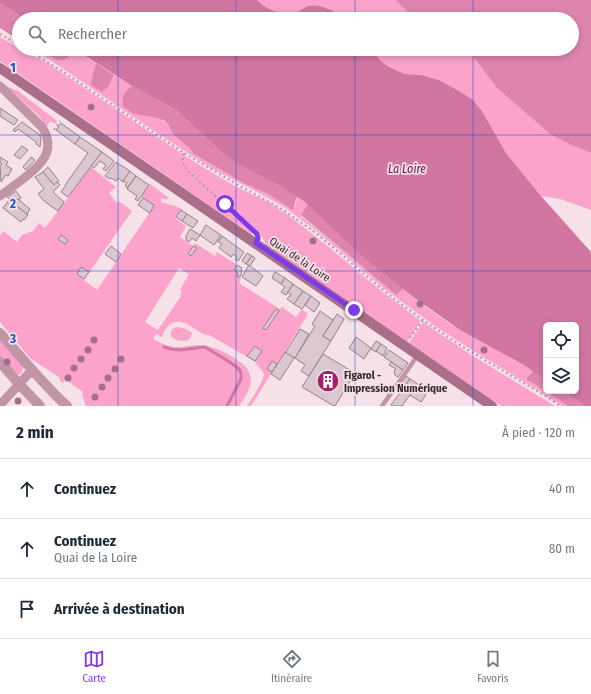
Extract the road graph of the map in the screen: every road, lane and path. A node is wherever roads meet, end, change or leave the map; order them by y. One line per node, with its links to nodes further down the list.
1 (0, 34): 2 (path)
2 (12, 41)
3 (38, 56): 8 (path)
4 (1, 71): 6 (main road, Quai de la Loire)
5 (0, 86): 7 (street)
6 (65, 112): 7 (path); 13 (main road, Quai de la Loire)
7 (46, 135): 9 (street)
8 (184, 153): 10 (path); 11 (path)
9 (0, 196)
10 (252, 229)
11 (423, 320): 13 (path); 23 (path)
12 (0, 333): 16 (street)
13 (405, 346): 14 (main road, Quai de la Loire)
14 (418, 354): 21 (lane); 22 (main road, Quai de la Loire)
15 (0, 362): 17 (street)
16 (32, 370): 17 (street); 20 (street)
17 (19, 384): 18 (street); 19 (street)
18 (0, 405)
19 (40, 406)
20 (67, 406)
21 (382, 406)
22 (492, 406)
23 (560, 406)

